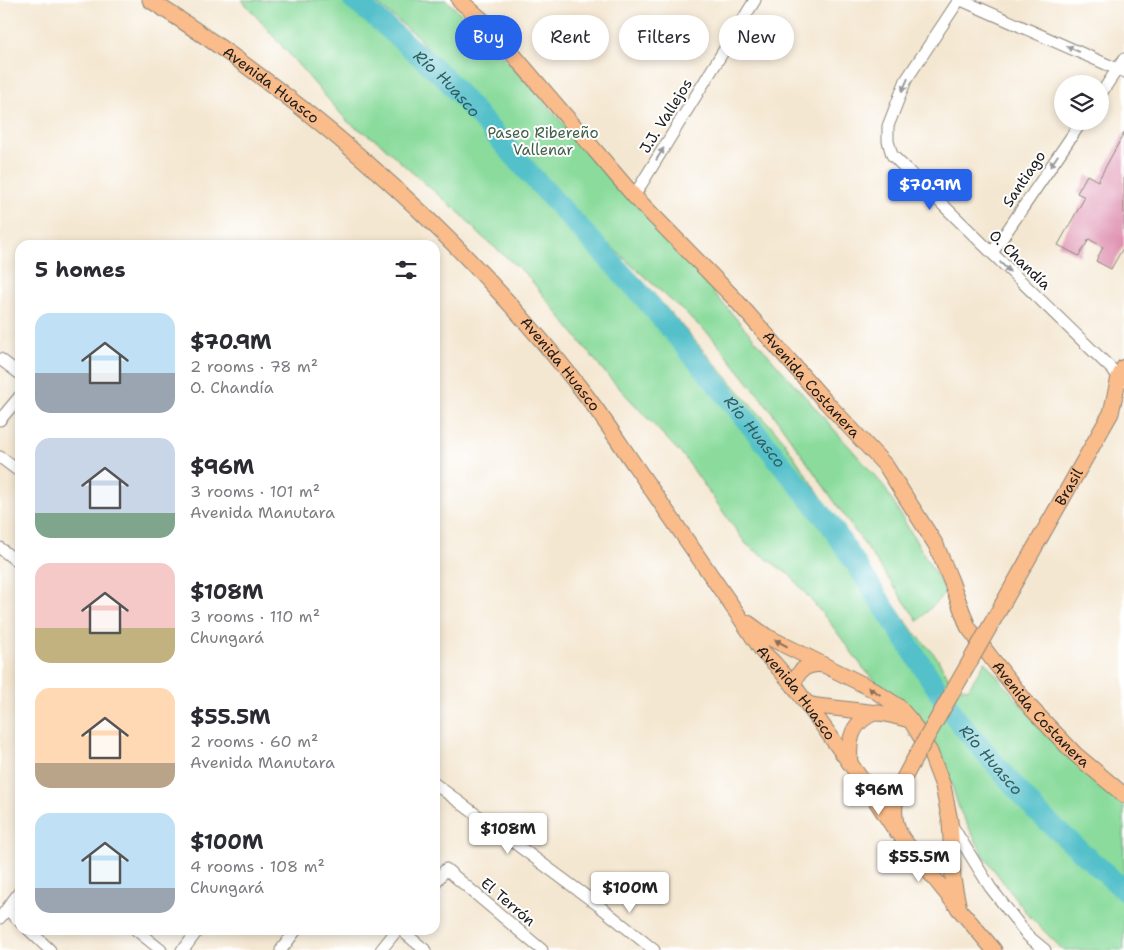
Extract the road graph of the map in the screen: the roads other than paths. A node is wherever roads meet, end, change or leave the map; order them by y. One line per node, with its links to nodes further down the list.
1 (150, 0): 21 (main road, Avenida Huasco)
2 (459, 0): 8 (main road, Avenida Costanera)
3 (755, 0): 8 (street, J.J. Vallejos, one-way to 3)
4 (960, 0): 5 (street, one-way to 4); 9 (street, O. Chandía, one-way to 9)
5 (1122, 67): 6 (street)
6 (1109, 84)
7 (1076, 130): 9 (street, Santiago, one-way to 9)
8 (634, 196): 31 (main road, Avenida Costanera)
9 (992, 253): 12 (street, O. Chandía, one-way to 12)
10 (0, 359): 11 (street)
11 (15, 370)
12 (1122, 375): 15 (main road, Brasil)
13 (15, 402): 16 (street)
14 (1124, 404): 15 (main road, Brasil)
15 (1111, 413): 30 (main road, Brasil, bridge)
16 (0, 420)
17 (0, 457): 18 (street)
18 (15, 468)
19 (0, 548): 20 (street)
20 (15, 560)
21 (739, 616): 22 (main road, one-way to 21); 23 (main road, Avenida Huasco)
22 (824, 666): 23 (main road); 26 (main road, one-way to 22)
23 (794, 686): 24 (main road, Avenida Huasco)
24 (808, 704): 25 (main road); 27 (main road, Avenida Huasco)
25 (876, 712): 26 (main road); 27 (main road)
26 (912, 721): 32 (main road)
27 (850, 763): 28 (main road, Avenida Huasco)
28 (862, 780): 30 (main road); 33 (main road, Avenida Huasco)
29 (440, 788): 45 (street)
30 (898, 790): 33 (main road)
31 (1124, 795)
32 (950, 821): 36 (main road); 54 (street)
33 (902, 838): 36 (main road, Avenida Huasco)
34 (440, 877): 52 (street, El Terrón)
35 (15, 898): 37 (street)
36 (959, 908): 53 (main road, Avenida Huasco)
37 (3, 914): 38 (street)
38 (15, 920)
39 (34, 935): 46 (street)
40 (142, 935): 47 (street)
41 (194, 935): 48 (street)
42 (292, 935): 49 (street)
43 (393, 935): 50 (street)
44 (407, 935): 51 (street)
45 (648, 948)
46 (50, 950)
47 (161, 950)
48 (182, 950)
49 (281, 950)
50 (380, 950)
51 (425, 950)
52 (542, 950)
53 (994, 950)
54 (1045, 950)

